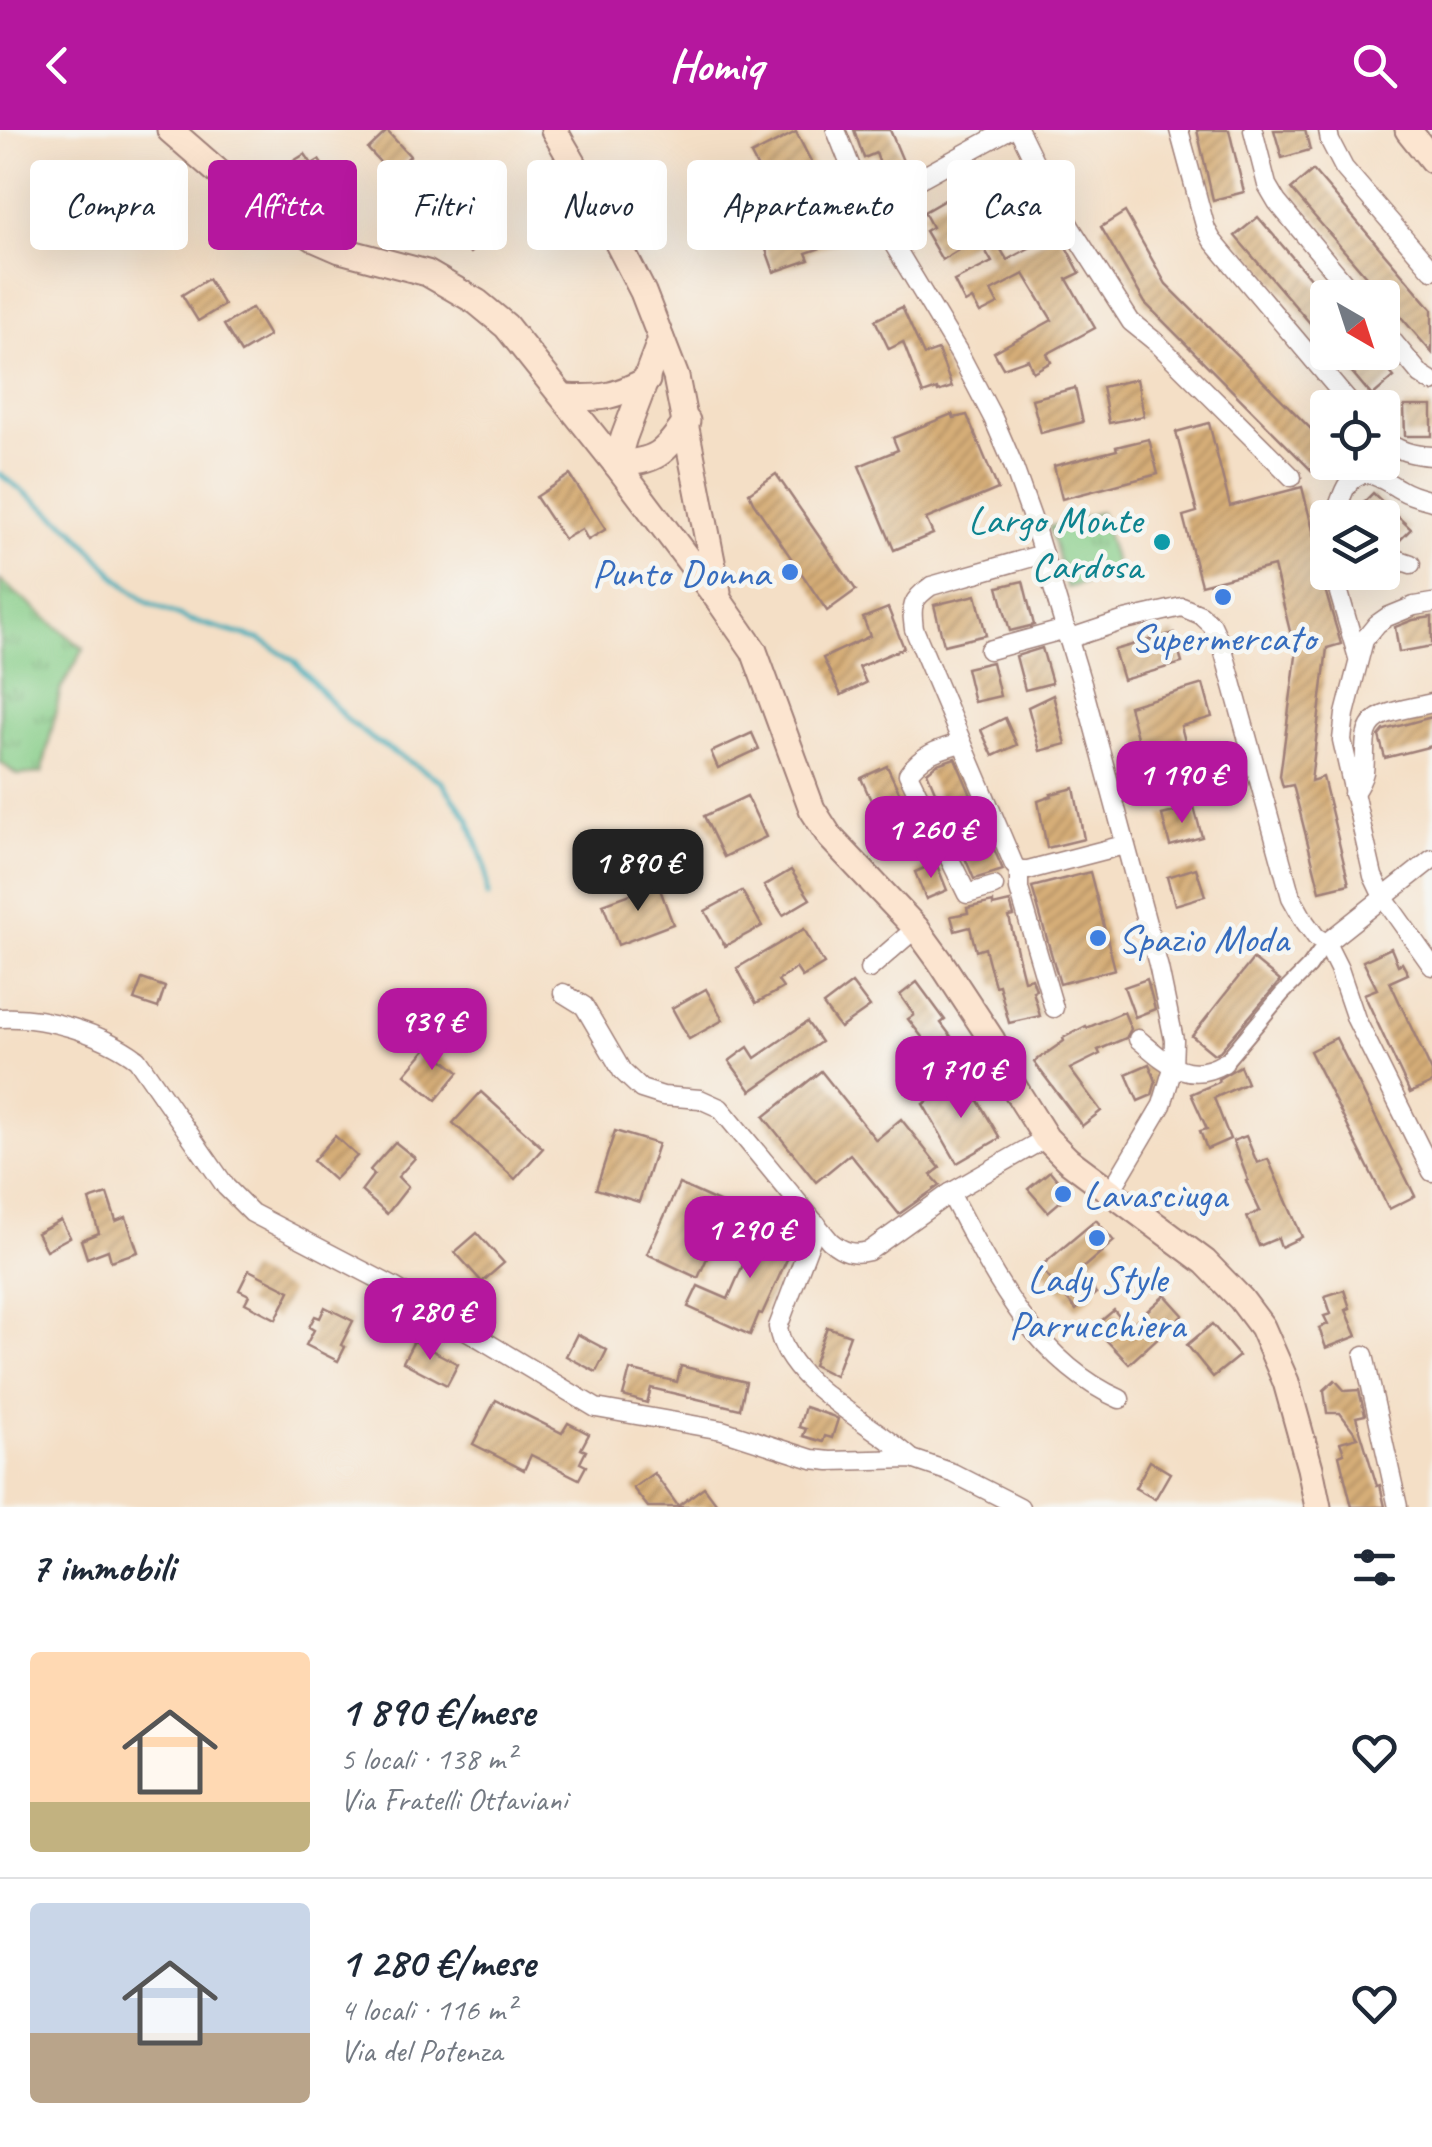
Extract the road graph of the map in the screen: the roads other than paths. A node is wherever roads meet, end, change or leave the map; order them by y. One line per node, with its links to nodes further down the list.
1 (170, 130): 21 (main road)
2 (554, 130): 16 (main road)
3 (836, 130): 10 (street)
4 (1008, 130): 12 (street)
5 (1019, 130): 26 (street)
6 (1179, 130): 20 (street)
7 (1254, 130): 15 (street)
8 (1328, 130): 14 (street)
9 (1408, 130): 11 (main road)
10 (848, 160)
11 (1432, 160)
12 (927, 175)
13 (897, 250): 29 (street)
14 (1432, 270)
15 (1342, 280)
16 (661, 339): 18 (main road); 22 (main road)
17 (1400, 350): 19 (street)
18 (646, 380): 21 (main road); 25 (main road)
19 (1431, 381)
20 (1339, 390)
21 (565, 397): 25 (main road)
22 (686, 422): 25 (main road); 33 (main road)
23 (1400, 450): 24 (street)
24 (1432, 456)
25 (616, 464): 33 (main road)
26 (1292, 477)
27 (1341, 500): 28 (street)
28 (1432, 500)
29 (1043, 554): 35 (street); 39 (street)
30 (1400, 560): 31 (street)
31 (1411, 564)
32 (1337, 590): 37 (street)
33 (720, 602): 46 (main road)
34 (1432, 603): 37 (street)
35 (1067, 634): 36 (street); 41 (street); 47 (street)
36 (989, 650)
37 (1358, 660): 40 (street)
38 (1432, 703): 40 (street)
39 (961, 743): 43 (street); 44 (street)
40 (1353, 794): 45 (street)
41 (1124, 845): 43 (street); 55 (street)
42 (1432, 859): 45 (street)
43 (1019, 870): 51 (street)
44 (994, 886)
45 (1382, 898): 47 (street); 48 (street)
46 (916, 928): 49 (street); 56 (main road)
47 (1326, 943): 54 (street); 57 (street)
48 (1432, 966)
49 (868, 968)
50 (562, 994): 60 (street)
51 (1054, 1008)
52 (0, 1018): 63 (street)
53 (1138, 1039): 55 (street)
54 (1224, 1063): 55 (street)
55 (1172, 1068): 58 (street)
56 (1046, 1138): 58 (main road); 59 (street)
57 (1432, 1172)
58 (1112, 1191): 64 (main road)
59 (950, 1194): 60 (street); 62 (street)
60 (817, 1224): 63 (street)
61 (1364, 1356): 66 (street)
62 (1120, 1399)
63 (912, 1459): 65 (street)
64 (1318, 1505)
65 (1020, 1507)
66 (1398, 1507)

